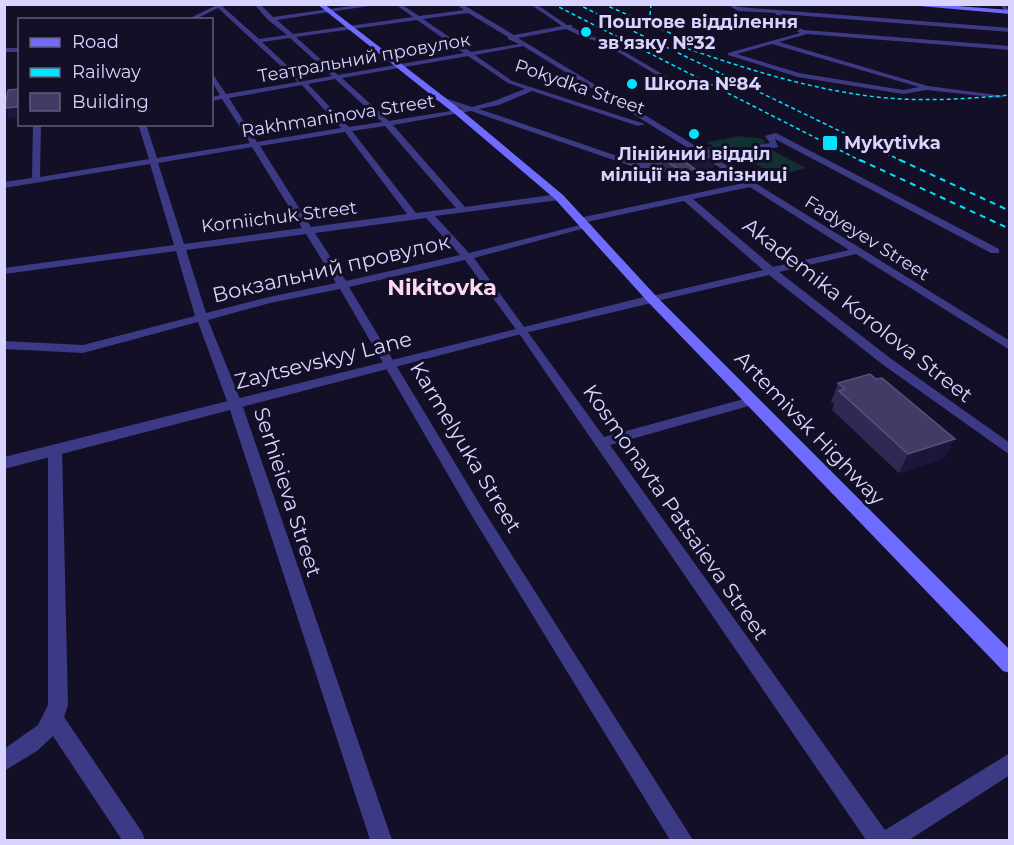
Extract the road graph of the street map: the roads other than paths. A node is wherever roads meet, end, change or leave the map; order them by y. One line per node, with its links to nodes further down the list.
1 (256, 4): 17 (street)
2 (320, 4): 11 (main road)
3 (380, 4): 11 (street)
4 (397, 4): 16 (street, Pokydka Street)
5 (458, 4): 12 (street)
6 (532, 4): 18 (street)
7 (729, 4): 13 (street)
8 (900, 4): 14 (main road)
9 (1002, 4): 14 (street)
10 (222, 6): 15 (street); 24 (street, Kosmonavta Patsaieva Street)
11 (328, 11): 17 (street); 19 (main road)
12 (468, 11): 16 (street); 23 (street)
13 (777, 12): 20 (street); 21 (street)
14 (1009, 12)
15 (193, 18)
16 (417, 18): 19 (street); 28 (street, Pokydka Street)
17 (270, 19): 22 (street)
18 (566, 24): 23 (street); 33 (street)
19 (349, 28): 22 (street); 29 (main road)
20 (1010, 30)
21 (804, 32): 25 (street); 27 (street)
22 (290, 37): 24 (street); 31 (street)
23 (510, 38): 26 (street)
24 (259, 41): 32 (street, Kosmonavta Patsaieva Street)
25 (772, 42): 34 (street); 34 (street)
26 (521, 45): 28 (street, Театральний провулок); 48 (street)
27 (1010, 48)
28 (468, 54): 29 (street, Театральний провулок); 35 (street, Pokydka Street)
29 (397, 67): 31 (street, Театральний провулок); 39 (main road)
30 (213, 78): 38 (street, Karmelyuka Street)
31 (340, 78): 32 (street, Театральний провулок); 44 (street)
32 (304, 84): 38 (street, Театральний провулок); 47 (street, Kosmonavta Patsaieva Street)
33 (681, 87)
34 (927, 88): 37 (street)
35 (531, 89): 36 (street, Pokydka Street); 41 (street, Rakhmaninova Street)
36 (540, 92): 43 (street); 48 (street, Pokydka Street)
37 (1000, 96)
38 (226, 97): 40 (street, Театральний провулок); 49 (street, Karmelyuka Street)
39 (439, 98): 41 (street); 42 (main road)
40 (213, 99)
41 (473, 108): 42 (street, Rakhmaninova Street); 43 (street)
42 (458, 112): 44 (street, Rakhmaninova Street); 59 (main road)
43 (490, 114): 53 (street)
44 (387, 123): 47 (street, Rakhmaninova Street); 61 (street)
45 (37, 126): 56 (street)
46 (143, 126): 54 (street, Serhieieva Street)
47 (347, 130): 49 (street, Rakhmaninova Street); 62 (street, Kosmonavta Patsaieva Street)
48 (666, 132): 51 (street, Fadyeyev Street)
49 (256, 145): 54 (street, Rakhmaninova Street); 64 (street, Karmelyuka Street)
50 (775, 145): 51 (street); 55 (street); 67 (street)
51 (707, 156): 52 (street); 57 (street, Fadyeyev Street)
52 (697, 158)
53 (686, 160)
54 (155, 161): 56 (street, Rakhmaninova Street); 65 (street, Serhieieva Street)
55 (818, 168)
56 (36, 180): 58 (street, Rakhmaninova Street)
57 (752, 184): 60 (street, Вокзальний провулок); 66 (street, Fadyeyev Street)
58 (4, 185)
59 (559, 197): 61 (street, Korniichuk Street); 63 (main road, Artemivsk Highway)
60 (686, 198): 63 (street, Вокзальний провулок); 70 (street, Akademika Korolova Street)
61 (464, 211): 62 (street, Korniichuk Street)
62 (422, 216): 64 (street, Korniichuk Street); 68 (street, Kosmonavta Patsaieva Street)
63 (585, 223): 68 (street, Вокзальний провулок); 72 (main road, Artemivsk Highway)
64 (307, 229): 65 (street, Korniichuk Street); 71 (street, Karmelyuka Street)
65 (178, 247): 69 (street, Korniichuk Street); 73 (street, Serhieieva Street)
66 (856, 251): 70 (street); 76 (street, Fadyeyev Street)
67 (994, 251)
68 (467, 256): 71 (street, Вокзальний провулок); 74 (street, Kosmonavta Patsaieva Street)
69 (4, 271)
70 (772, 273): 72 (street); 82 (street, Akademika Korolova Street)
71 (342, 284): 73 (street, Вокзальний провулок); 77 (street, Karmelyuka Street)
72 (652, 299): 74 (street, Zaytsevskyy Lane); 78 (main road, Artemivsk Highway)
73 (202, 319): 75 (street, Вокзальний провулок); 79 (street, Serhieieva Street)
74 (522, 330): 77 (street, Zaytsevskyy Lane); 80 (street, Kosmonavta Patsaieva Street)
75 (4, 345)
76 (1010, 347)
77 (390, 364): 79 (street, Zaytsevskyy Lane); 90 (street, Karmelyuka Street)
78 (751, 401): 80 (street); 84 (main road, Artemivsk Highway)
79 (235, 404): 81 (street, Zaytsevskyy Lane); 89 (street, Serhieieva Street)
80 (601, 443): 91 (street, Kosmonavta Patsaieva Street)
81 (56, 450): 83 (street, Zaytsevskyy Lane); 85 (street)
82 (1010, 450)
83 (4, 463)
84 (1010, 664)
85 (55, 721): 86 (street); 88 (street)
86 (4, 761)
87 (1010, 763): 92 (street)
88 (134, 840)
89 (381, 840)
90 (682, 840)
91 (879, 840)
92 (890, 840)

